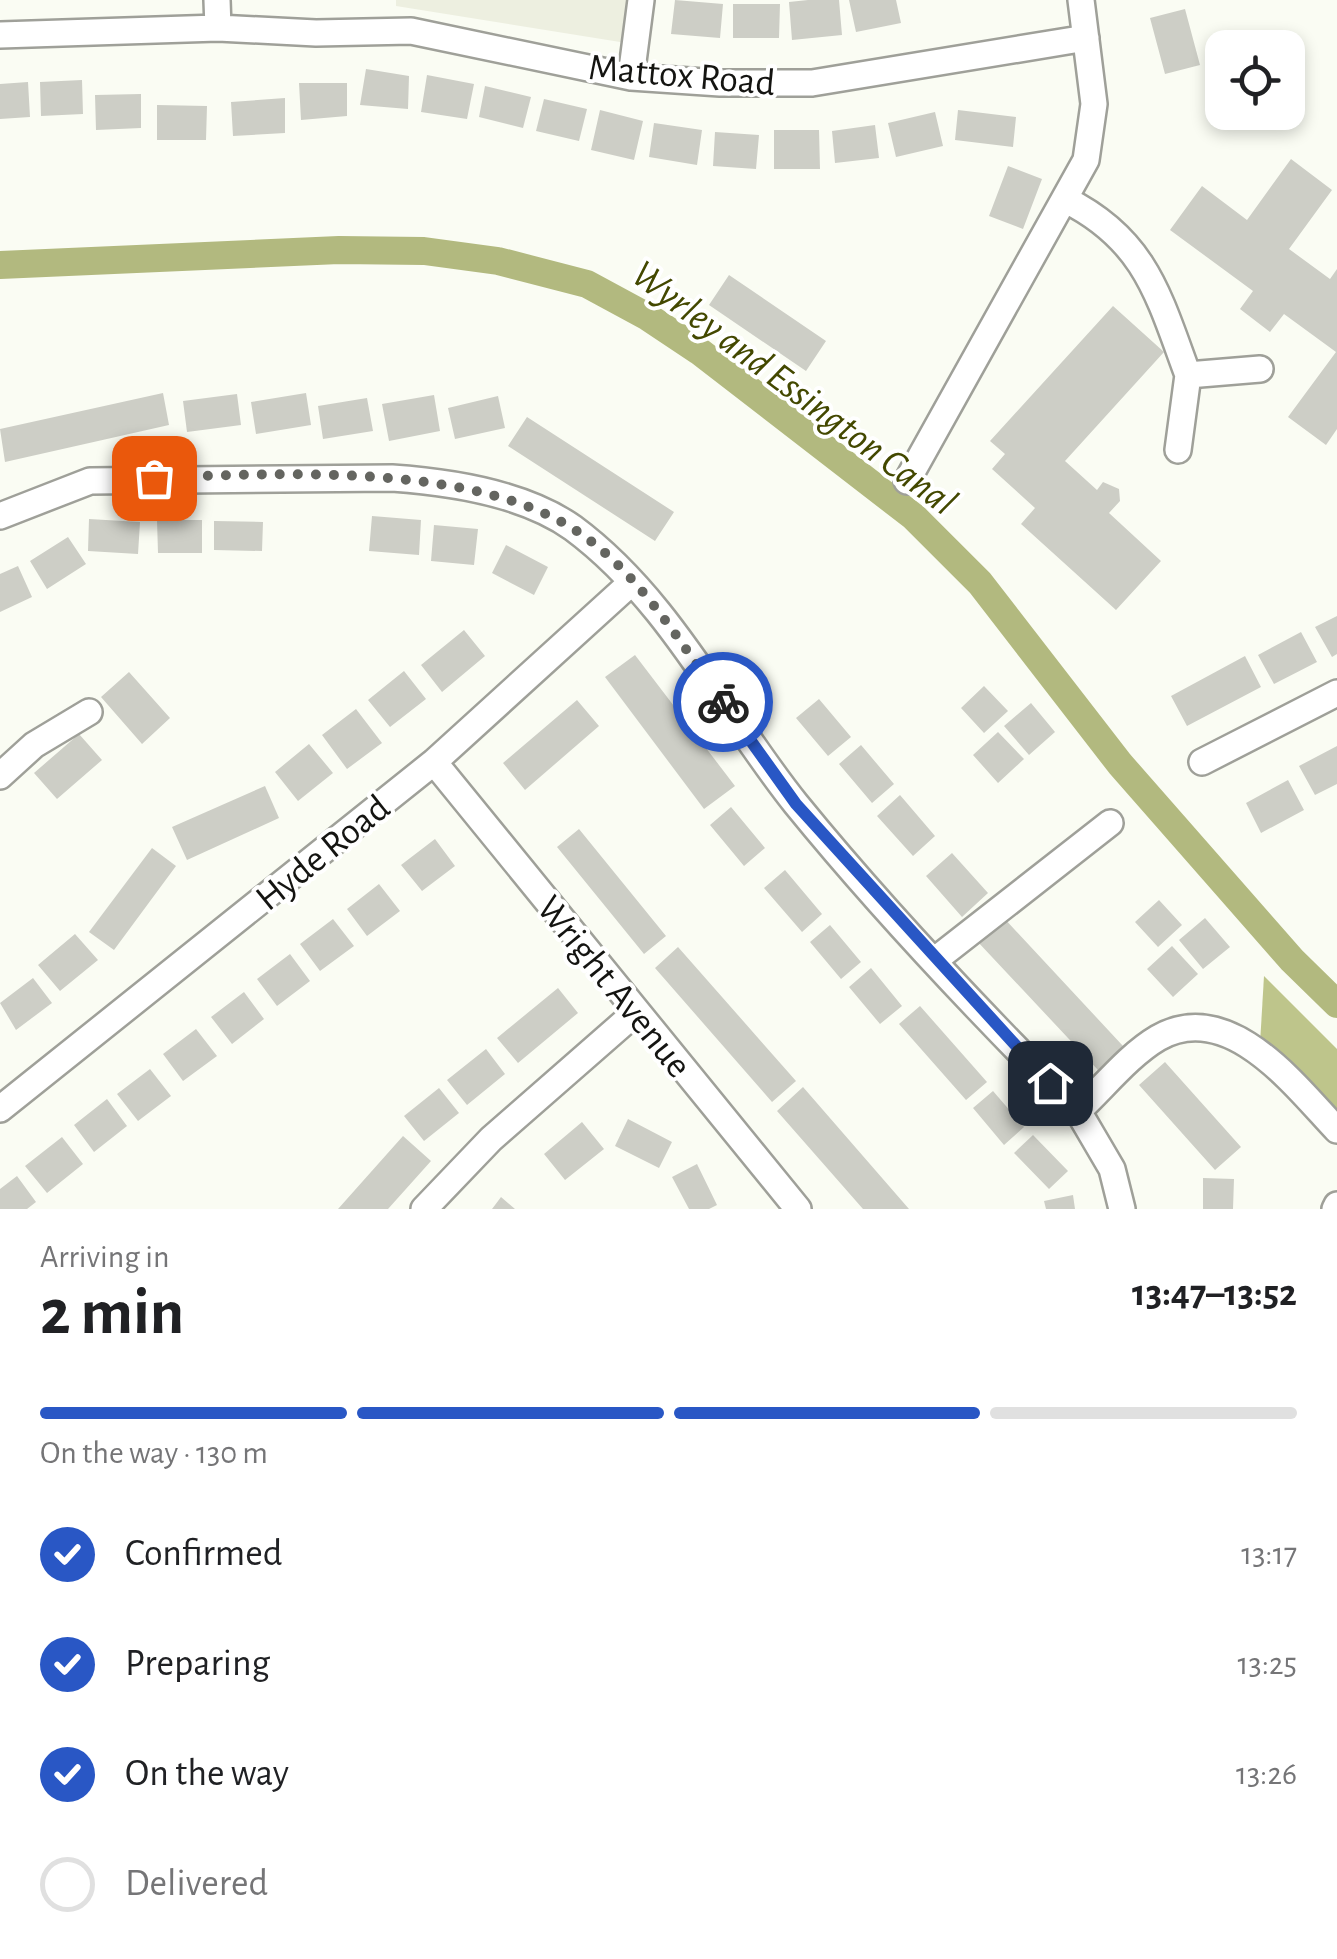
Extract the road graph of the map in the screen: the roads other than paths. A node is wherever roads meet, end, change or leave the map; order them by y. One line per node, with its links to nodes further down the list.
1 (217, 0): 4 (street)
2 (641, 0): 7 (street)
3 (1081, 0): 6 (street)
4 (218, 28): 5 (street, Mattox Road); 7 (street, Mattox Road)
5 (0, 35)
6 (1086, 38): 7 (street, Mattox Road); 8 (street)
7 (631, 77)
8 (1066, 200): 10 (street); 12 (street)
9 (1260, 368): 10 (street)
10 (1188, 376): 11 (street)
11 (1178, 450)
12 (907, 481)
13 (0, 516): 14 (street)
14 (632, 582): 17 (street, Hyde Road); 21 (street)
15 (1337, 693): 18 (street)
16 (89, 712): 19 (street)
17 (434, 762): 22 (street, Wright Avenue); 23 (street, Hyde Road)
18 (1202, 762)
19 (0, 776)
20 (1110, 822): 21 (street)
21 (935, 960): 24 (street)
22 (635, 1013): 26 (street); 27 (street, Wright Avenue)
23 (0, 1109)
24 (1078, 1112): 25 (street); 28 (street)
25 (1337, 1130)
26 (424, 1209)
27 (798, 1209)
28 (1122, 1209)

